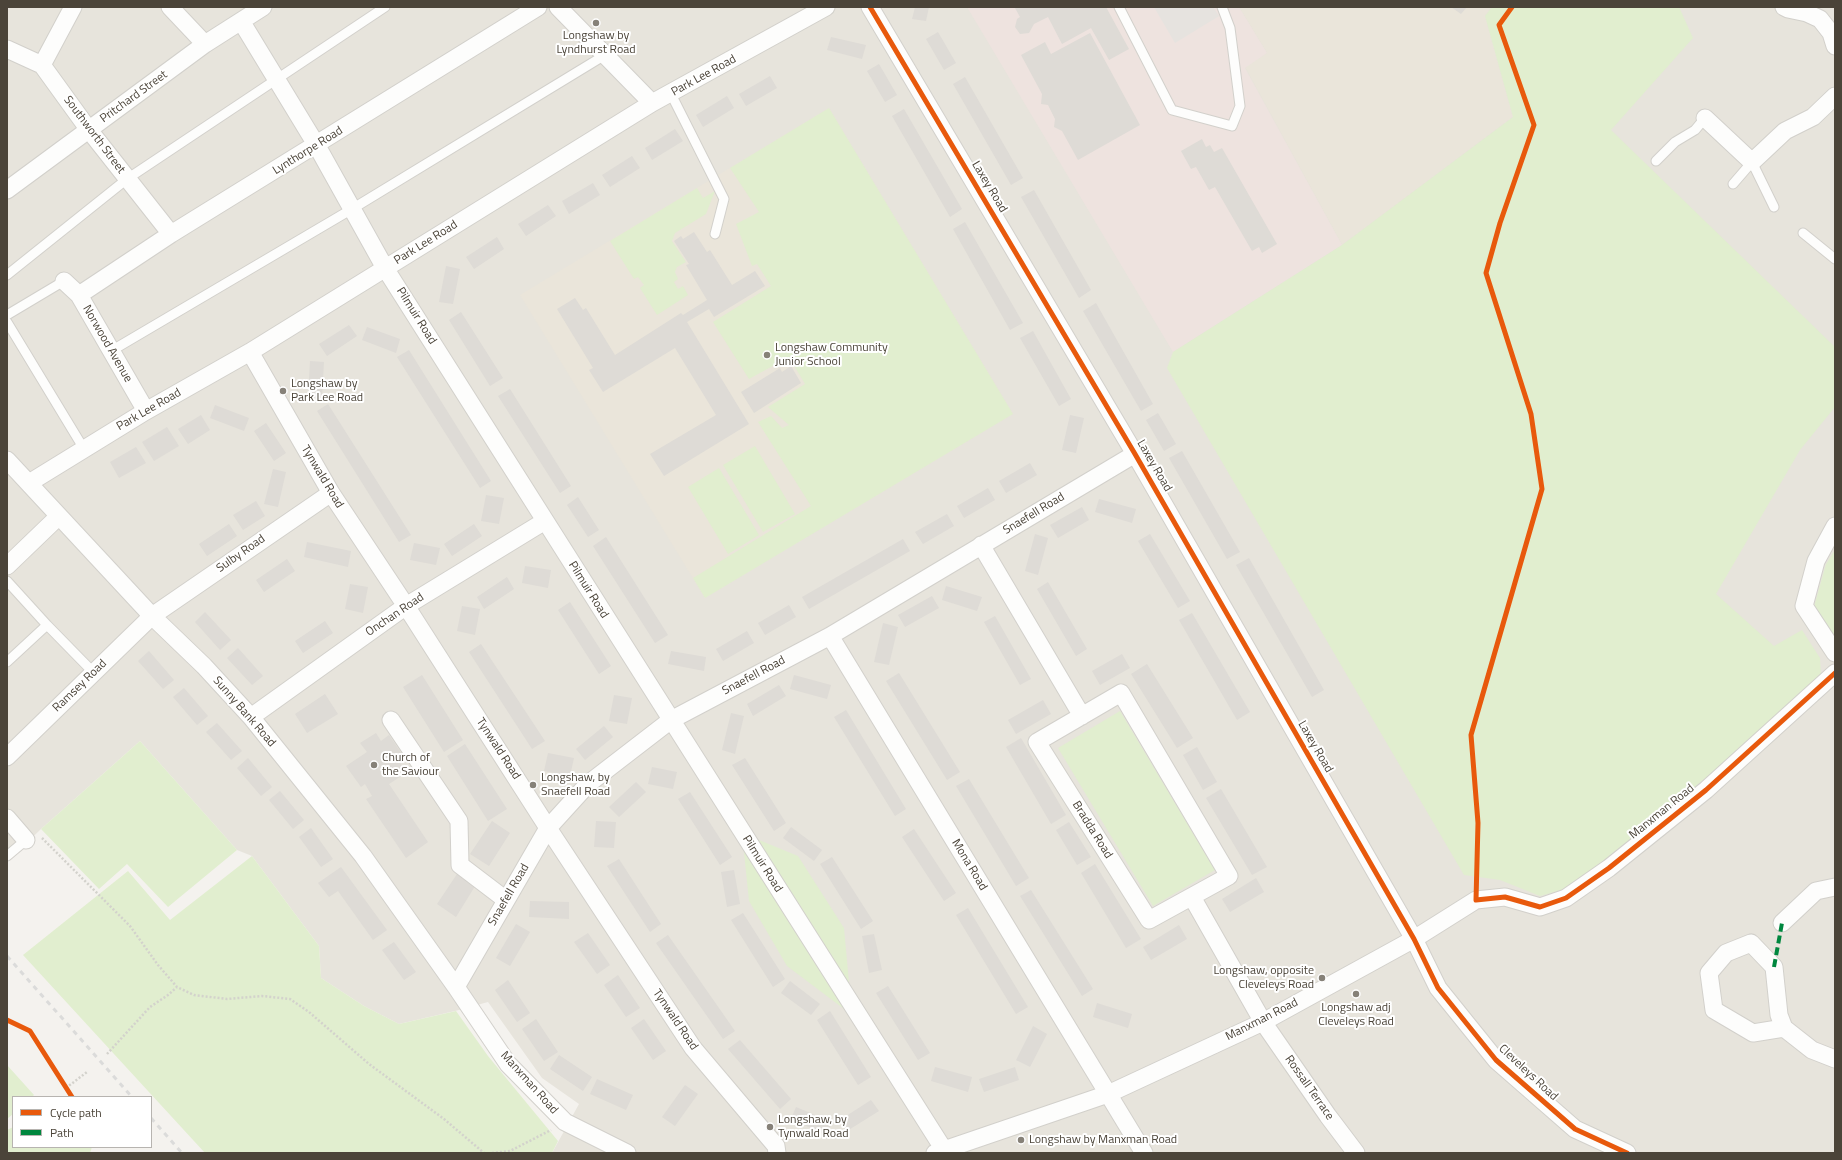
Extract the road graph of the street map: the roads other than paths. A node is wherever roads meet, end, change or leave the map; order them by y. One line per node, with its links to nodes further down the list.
1 (73, 7): 17 (street)
2 (170, 7): 13 (street)
3 (263, 7): 12 (street, Pritchard Street)
4 (385, 7): 18 (lane)
5 (538, 7): 24 (street, Lynthorpe Road)
6 (558, 7): 16 (street)
7 (826, 7): 19 (street, Park Lee Road)
8 (870, 7): 46 (street, Laxey Road)
9 (1119, 7): 10 (lane)
10 (1222, 7)
11 (1784, 7): 14 (street)
12 (241, 21): 13 (street, Pritchard Street); 18 (street, Pilmuir Road)
13 (205, 44): 23 (street, Pritchard Street)
14 (1835, 46)
15 (7, 49): 17 (street, Southworth Street)
16 (605, 55): 21 (street); 31 (lane)
17 (42, 65): 23 (street, Southworth Street)
18 (277, 79): 24 (street, Pilmuir Road); 27 (lane)
19 (671, 94): 21 (street, Park Lee Road); 34 (lane)
20 (1835, 96): 26 (street)
21 (652, 103): 36 (street, Park Lee Road)
22 (1705, 118): 25 (lane); 26 (street)
23 (89, 130): 27 (street, Southworth Street); 29 (street, Pritchard Street)
24 (316, 146): 31 (street, Pilmuir Road); 33 (street, Lynthorpe Road)
25 (1656, 161)
26 (1752, 162): 28 (lane); 30 (lane)
27 (127, 179): 33 (street, Southworth Street); 37 (lane)
28 (1733, 184)
29 (7, 190)
30 (1774, 207)
31 (352, 209): 36 (street, Pilmuir Road); 42 (lane)
32 (1803, 233): 35 (lane)
33 (171, 234): 39 (street, Lynthorpe Road)
34 (715, 234)
35 (1835, 259)
36 (385, 268): 43 (street, Park Lee Road); 51 (street, Pilmuir Road)
37 (7, 275)
38 (64, 280): 39 (street, Norwood Avenue); 40 (lane)
39 (79, 295): 42 (street, Norwood Avenue)
40 (7, 315)
41 (7, 322): 45 (lane)
42 (111, 351): 44 (street, Norwood Avenue)
43 (250, 352): 44 (street, Park Lee Road); 49 (street, Tynwald Road)
44 (146, 411): 45 (street, Park Lee Road)
45 (84, 448): 48 (street, Park Lee Road)
46 (1135, 454): 53 (street, Snaefell Road); 77 (street, Laxey Road)
47 (7, 460): 48 (street, Sunny Bank Road)
48 (29, 483): 50 (street, Sunny Bank Road)
49 (331, 493): 56 (street, Tynwald Road); 57 (street, Sulby Road)
50 (59, 516): 54 (street); 57 (street, Sunny Bank Road)
51 (545, 521): 56 (street, Onchan Road); 67 (street, Pilmuir Road)
52 (1835, 526): 60 (street)
53 (981, 545): 59 (street, Snaefell Road); 64 (street)
54 (7, 566)
55 (7, 581): 58 (lane)
56 (406, 606): 65 (street, Onchan Road); 70 (street, Tynwald Road)
57 (152, 616): 62 (street, Ramsey Road); 65 (street, Sunny Bank Road)
58 (47, 625): 61 (lane); 62 (lane)
59 (830, 636): 67 (street, Snaefell Road); 82 (street, Mona Road)
60 (1835, 653)
61 (7, 662)
62 (94, 673): 68 (street, Ramsey Road)
63 (1835, 673): 77 (street, Manxman Road)
64 (1082, 716): 74 (street, Bradda Road); 74 (street, Bradda Road)
65 (251, 717): 78 (street, Sunny Bank Road)
66 (392, 720): 75 (street)
67 (671, 720): 70 (street, Snaefell Road); 83 (street, Pilmuir Road)
68 (7, 757)
69 (7, 818): 71 (street)
70 (548, 828): 75 (street, Snaefell Road); 85 (street, Tynwald Road)
71 (26, 840): 72 (lane)
72 (7, 856)
73 (1835, 887): 76 (street)
74 (1192, 897): 79 (street)
75 (506, 900): 78 (street, Snaefell Road)
76 (1782, 923)
77 (1414, 939): 79 (street, Manxman Road); 88 (street, Cleveleys Road)
78 (456, 987): 84 (street, Manxman Road)
79 (1263, 1022): 82 (street, Manxman Road); 87 (street, Rossall Terrace)
80 (1784, 1028): 80 (street); 81 (street)
81 (1835, 1059)
82 (1108, 1094): 83 (street, Manxman Road); 86 (street, Mona Road)
83 (941, 1152)
84 (627, 1153)
85 (776, 1153)
86 (1144, 1153)
87 (1356, 1153)
88 (1627, 1153)

